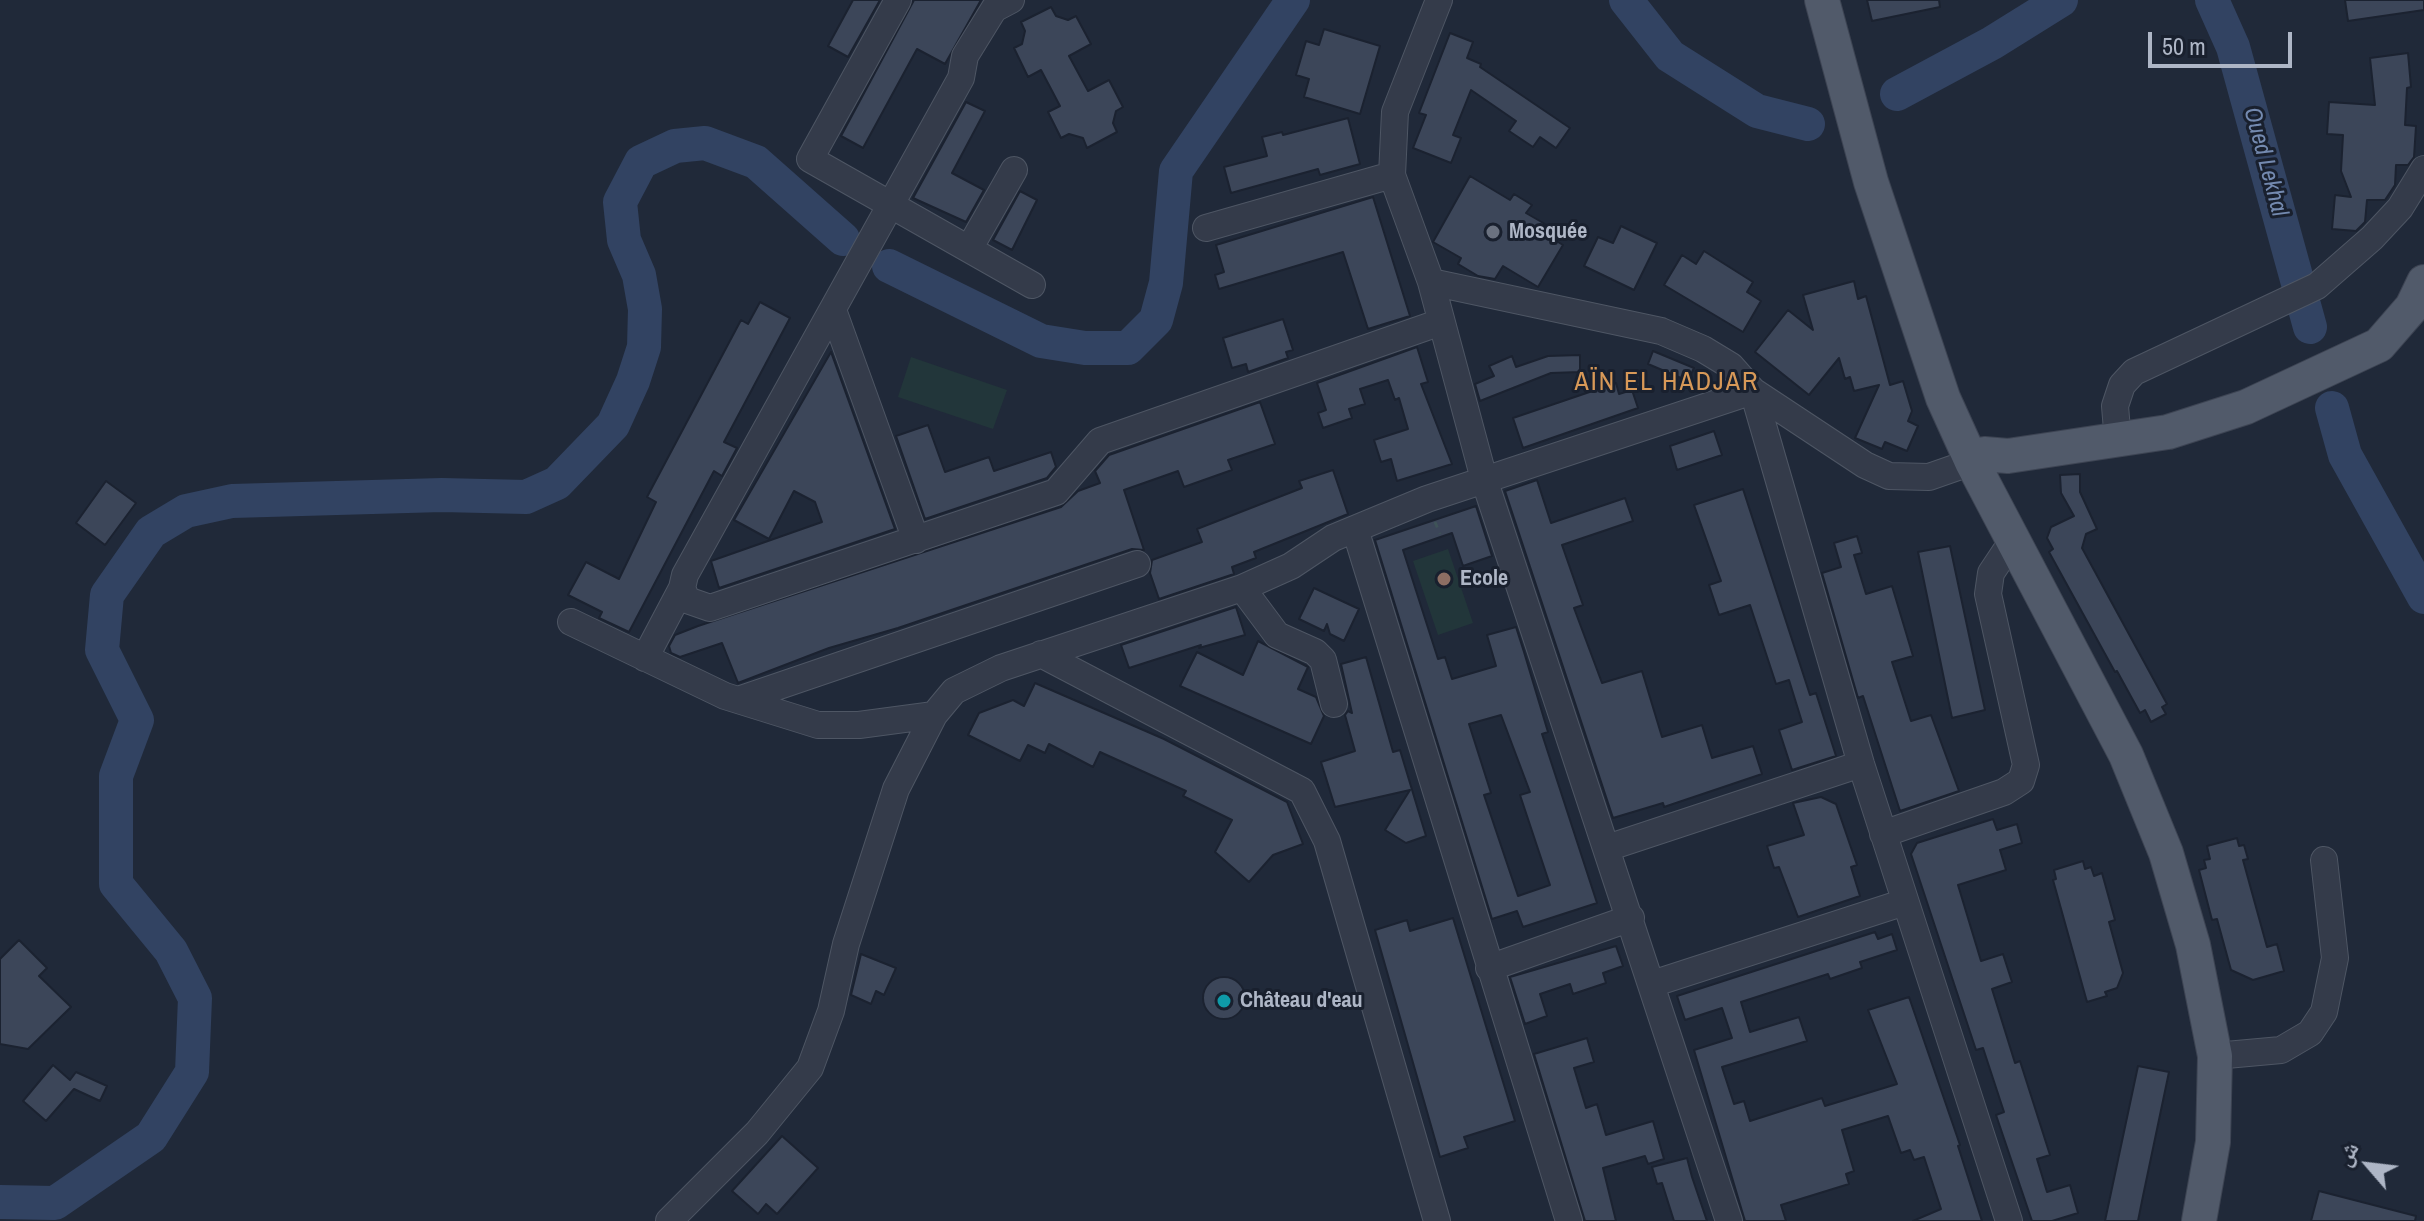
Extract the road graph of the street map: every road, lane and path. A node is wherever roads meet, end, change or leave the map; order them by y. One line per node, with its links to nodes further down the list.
1 (898, 0): 8 (street)
2 (1011, 0): 8 (street)
3 (1439, 0): 7 (street)
4 (1822, 0): 18 (main road)
5 (2424, 169): 17 (street)
6 (1014, 170): 10 (street)
7 (1392, 175): 9 (street); 11 (street)
8 (890, 204): 10 (street); 14 (street)
9 (1206, 228)
10 (969, 249): 13 (street)
11 (1431, 282): 15 (street); 16 (street)
12 (2424, 282): 17 (main road)
13 (1032, 285)
14 (833, 310): 21 (street); 24 (street)
15 (1441, 322): 19 (street); 21 (street)
16 (1753, 391): 18 (street); 19 (street); 32 (street)
17 (2118, 442): 18 (main road)
18 (1972, 462): 22 (main road)
19 (1484, 479): 20 (street); 34 (street)
20 (1355, 529): 25 (street); 38 (street)
21 (916, 540): 24 (street)
22 (2013, 540): 33 (street); 40 (main road)
23 (1137, 564): 29 (street)
24 (682, 588): 28 (street)
25 (1242, 588): 27 (street); 30 (street)
26 (571, 622): 28 (street)
27 (1041, 654): 31 (street); 42 (street)
28 (645, 658): 29 (street)
29 (738, 700): 31 (street)
30 (1334, 704)
31 (934, 715): 41 (street)
32 (1861, 764): 33 (street); 34 (street)
33 (1883, 834): 36 (street)
34 (1607, 848): 37 (street)
35 (2324, 860): 40 (street)
36 (1905, 902): 39 (street); 45 (street)
37 (1631, 918): 38 (street); 39 (street)
38 (1489, 968): 43 (street)
39 (1652, 984): 44 (street)
40 (2215, 1056): 46 (main road)
41 (669, 1221)
42 (1437, 1221)
43 (1569, 1221)
44 (1729, 1221)
45 (2009, 1221)
46 (2199, 1221)

